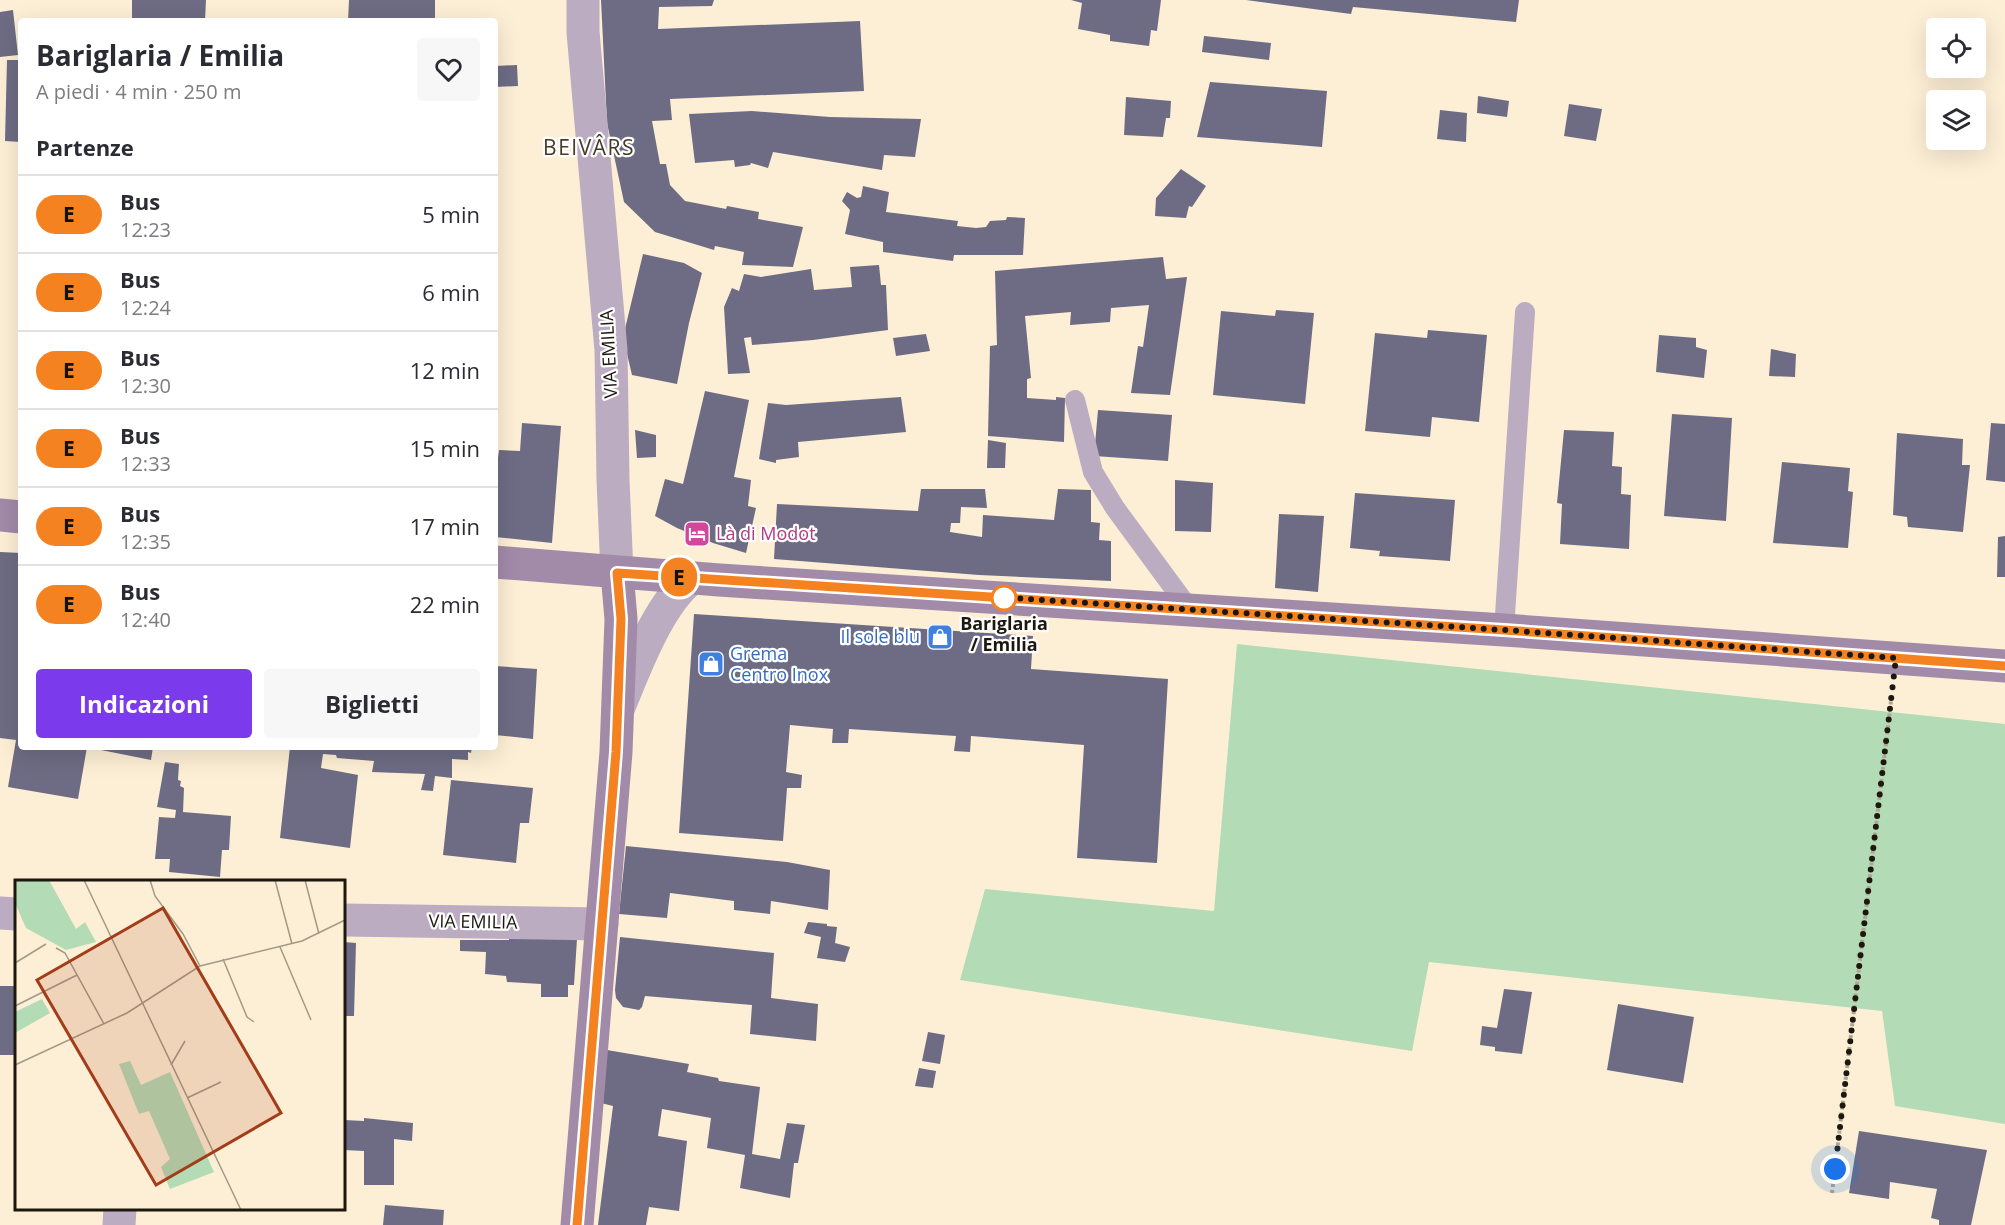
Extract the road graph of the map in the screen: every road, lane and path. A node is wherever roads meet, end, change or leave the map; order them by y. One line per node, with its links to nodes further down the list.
1 (583, 0): 7 (street, VIA EMILIA)
2 (1525, 312): 10 (lane)
3 (1075, 400): 9 (lane)
4 (0, 515): 5 (street)
5 (18, 517)
6 (498, 562): 7 (street)
7 (617, 573): 8 (street); 13 (street, VIA EMILIA)
8 (692, 578): 9 (street); 13 (street, VIA EMILIA)
9 (1190, 610): 10 (street)
10 (1504, 630): 11 (street)
11 (1896, 658): 12 (street); 18 (path)
12 (2005, 666)
13 (618, 709): 17 (street, VIA EMILIA)
14 (0, 913): 15 (street)
15 (15, 914)
16 (345, 920): 17 (street, VIA EMILIA)
17 (602, 924): 21 (street, VIA EMILIA)
18 (1832, 1193)
19 (120, 1210): 20 (street)
20 (119, 1225)
21 (577, 1225)

